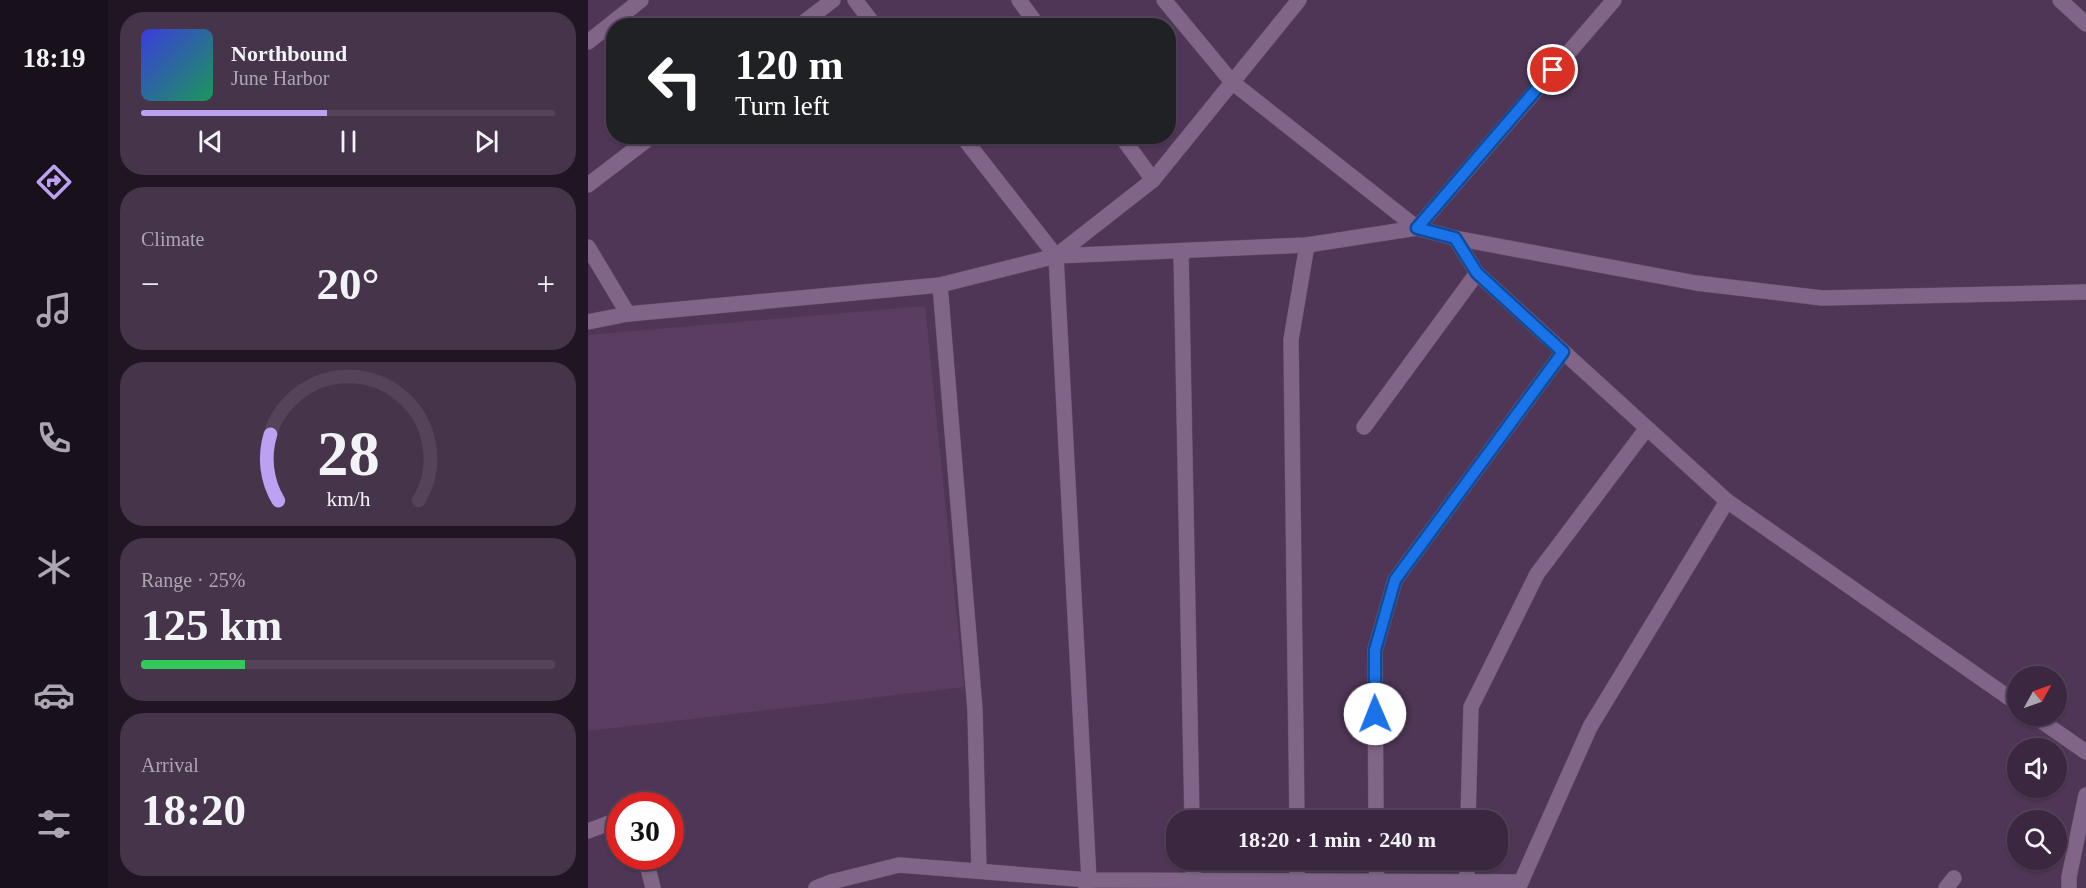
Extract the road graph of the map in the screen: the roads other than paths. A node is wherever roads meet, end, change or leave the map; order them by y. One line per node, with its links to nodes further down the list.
1 (641, 0): 9 (street)
2 (833, 0): 10 (street)
3 (855, 0): 11 (street)
4 (1019, 0): 12 (street)
5 (1164, 0): 16 (street)
6 (1299, 0): 16 (street)
7 (1614, 0): 22 (street)
8 (2060, 0): 13 (street)
9 (618, 18)
10 (809, 18)
11 (869, 18)
12 (1032, 18)
13 (2086, 24)
14 (606, 28): 15 (street)
15 (588, 42)
16 (1232, 82): 20 (street); 22 (street)
17 (642, 144): 21 (street)
18 (968, 144): 27 (street)
19 (1127, 144): 20 (street)
20 (1153, 180): 27 (street)
21 (588, 185)
22 (1417, 228): 23 (street); 24 (street)
23 (1455, 238): 28 (street); 30 (street)
24 (1307, 245): 26 (street); 42 (street)
25 (588, 247): 31 (street)
26 (1181, 251): 27 (street); 41 (street)
27 (1056, 256): 29 (street); 56 (street)
28 (1477, 273): 33 (street); 34 (street)
29 (940, 285): 31 (street); 51 (street)
30 (2086, 292)
31 (628, 314): 32 (street)
32 (588, 322)
33 (1563, 352): 35 (street); 43 (street)
34 (1364, 427)
35 (1647, 428): 36 (street); 44 (street)
36 (1727, 501): 37 (street); 58 (street)
37 (2007, 696)
38 (2048, 726): 39 (street)
39 (2086, 752)
40 (2086, 795): 61 (street)
41 (1192, 810)
42 (1297, 810)
43 (1376, 810)
44 (1468, 810)
45 (606, 824): 46 (street)
46 (588, 831)
47 (648, 870): 59 (street)
48 (1192, 870): 52 (street)
49 (1376, 870): 53 (street)
50 (1467, 870): 54 (street)
51 (979, 872): 55 (street); 56 (street)
52 (1193, 880): 56 (street); 57 (street)
53 (1377, 881): 54 (street); 57 (street)
54 (1467, 881): 58 (street)
55 (855, 882): 60 (street)
56 (1088, 884)
57 (1297, 884)
58 (1520, 885)
59 (653, 888)
60 (816, 888)
61 (2069, 888)

